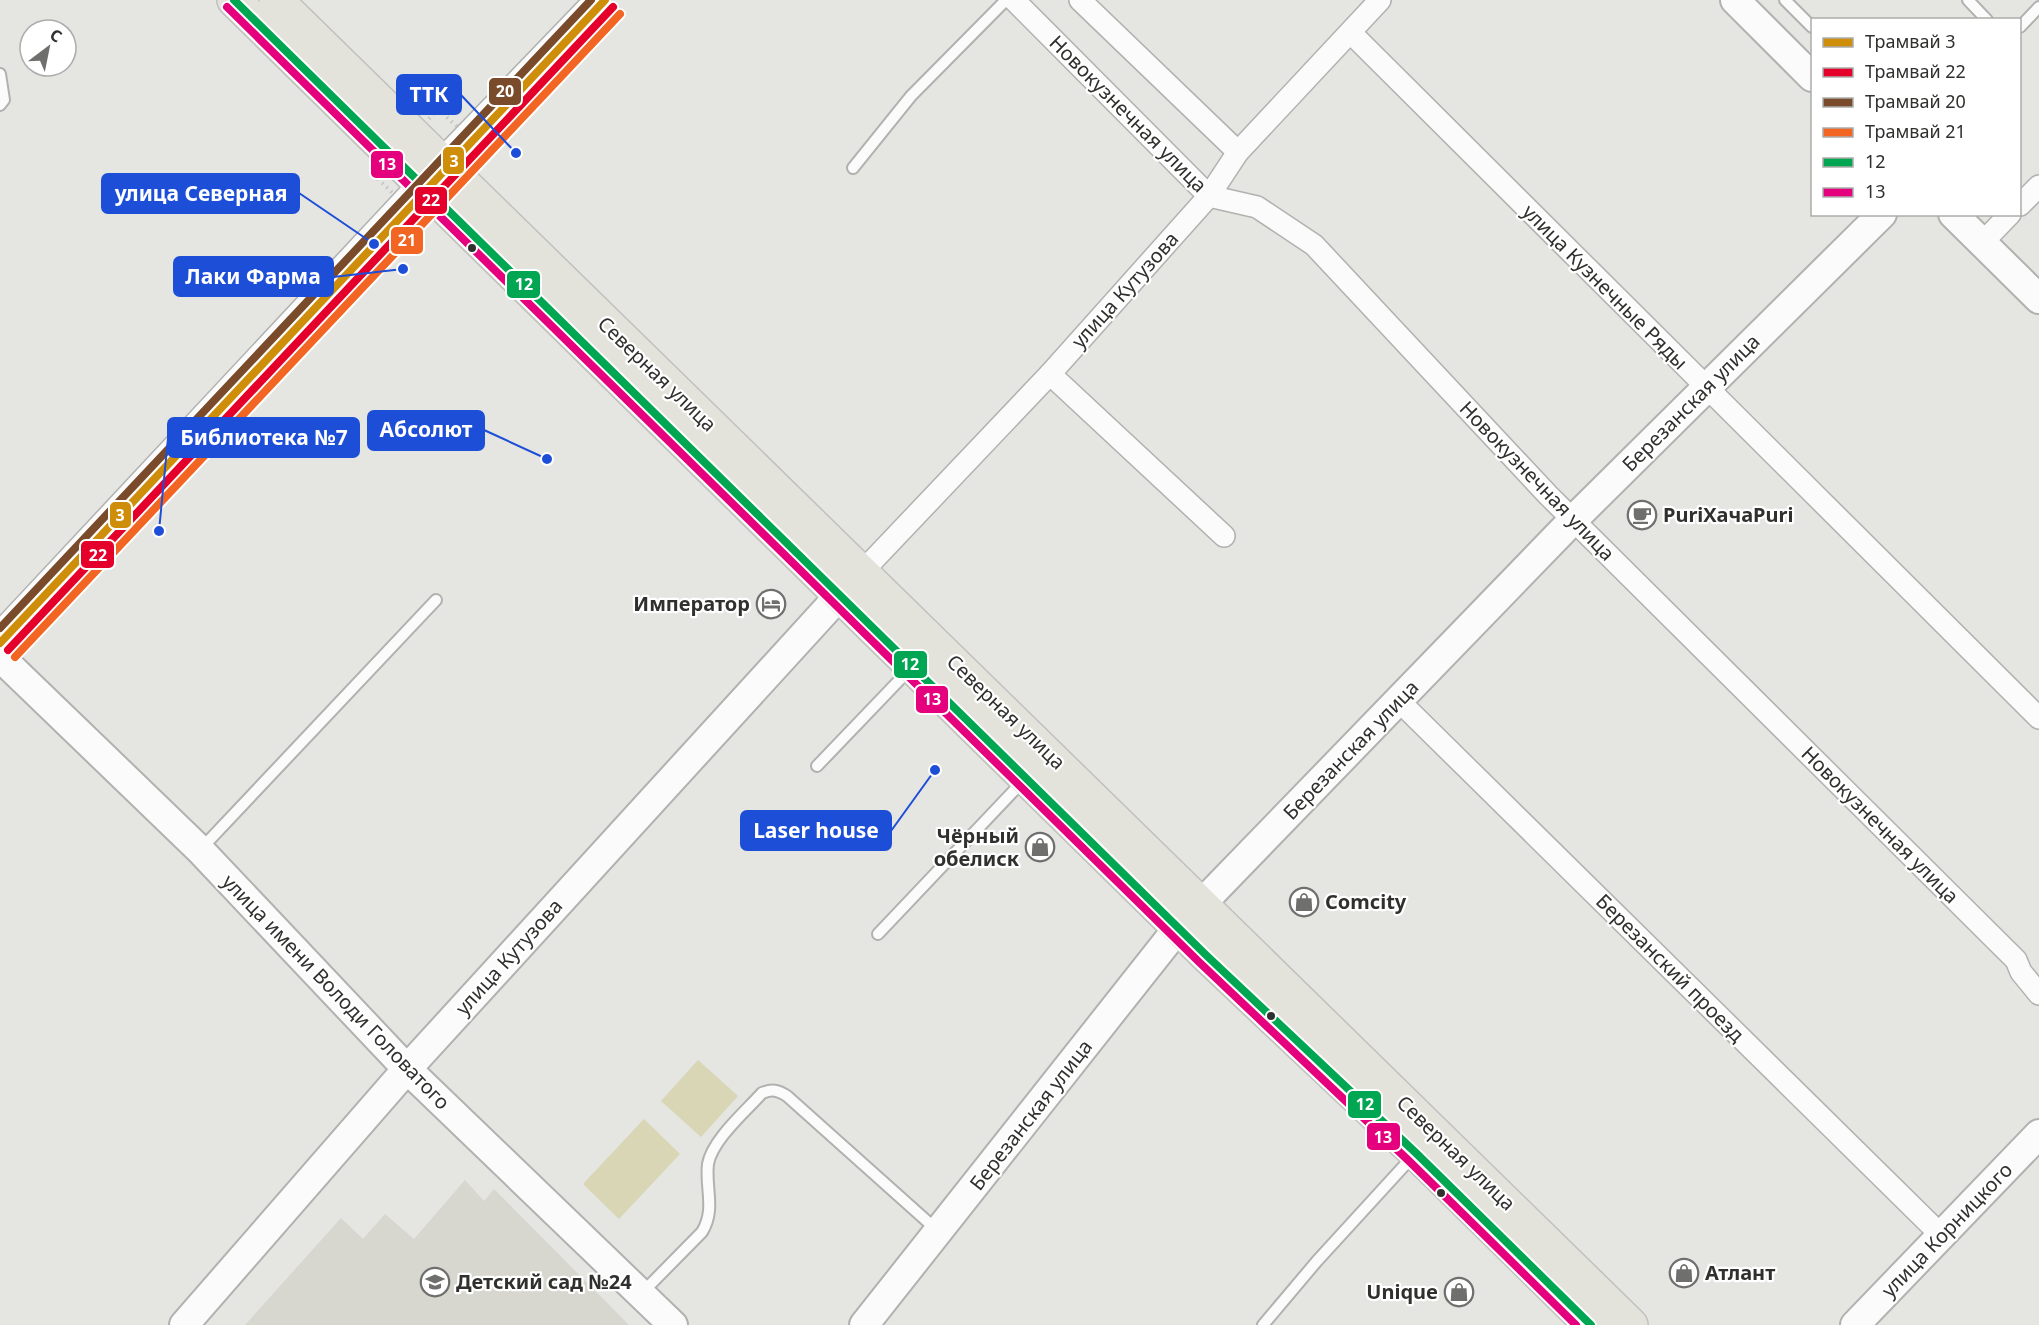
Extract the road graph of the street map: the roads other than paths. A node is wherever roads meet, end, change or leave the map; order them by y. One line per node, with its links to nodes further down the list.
1 (234, 0): 21 (main road, Северная улица)
2 (276, 0): 21 (main road, Северная улица)
3 (1006, 0): 20 (lane)
4 (1014, 0): 23 (street, Новокузнечная улица)
5 (1080, 0): 19 (street)
6 (1380, 0): 15 (street, улица Кутузова)
7 (1734, 0): 17 (street)
8 (1785, 0): 14 (lane)
9 (1968, 0): 12 (lane)
10 (590, 2): 21 (street)
11 (2039, 7): 13 (lane)
12 (1986, 18)
13 (2021, 25)
14 (1811, 26)
15 (1351, 33): 19 (street, улица Кутузова); 31 (street, улица Кузнечные Ряды)
16 (0, 74): 18 (lane)
17 (1811, 76)
18 (0, 105)
19 (1238, 152): 23 (street, улица Кутузова)
20 (853, 168)
21 (430, 172): 34 (main road, Северная улица); 36 (street)
22 (2039, 186): 24 (street)
23 (1209, 196): 30 (street, улица Кутузова); 32 (street, Новокузнечная улица)
24 (2021, 203)
25 (1880, 216): 31 (street, Березанская улица)
26 (1955, 216): 28 (street)
27 (2008, 216): 28 (street)
28 (1982, 243): 29 (street)
29 (2039, 299)
30 (1050, 374): 33 (street); 34 (street, улица Кутузова)
31 (1706, 388): 32 (street, Березанская улица); 40 (street, улица Кузнечные Ряды)
32 (1574, 520): 39 (street, Березанская улица); 47 (street, Новокузнечная улица)
33 (1224, 536)
34 (850, 584): 38 (main road, Северная улица); 44 (main road, Северная улица); 48 (street, улица Кутузова)
35 (436, 600): 43 (lane)
36 (0, 632)
37 (0, 657): 43 (street, улица имени Володи Головатого)
38 (913, 667): 41 (lane); 42 (main road, Северная улица)
39 (1399, 701): 44 (street, Березанская улица); 52 (street, Березанский проезд)
40 (2039, 718)
41 (817, 766)
42 (1026, 778): 45 (main road, Северная улица); 46 (lane)
43 (200, 850): 48 (street, улица имени Володи Головатого)
44 (1202, 903): 45 (street, Березанская улица); 59 (main road, Северная улица)
45 (1178, 928): 50 (main road, Северная улица); 51 (street, Березанская улица)
46 (878, 934)
47 (2039, 994)
48 (407, 1069): 53 (street, улица имени Володи Головатого); 54 (street, улица Кутузова)
49 (2039, 1134): 52 (street, улица Корницкого)
50 (1416, 1153): 57 (lane); 58 (main road, Северная улица)
51 (939, 1232): 53 (lane); 56 (street, Березанская улица)
52 (1941, 1236): 60 (street, улица Корницкого)
53 (641, 1295): 55 (street, улица имени Володи Головатого)
54 (184, 1325)
55 (673, 1325)
56 (864, 1325)
57 (1263, 1325)
58 (1591, 1325)
59 (1632, 1325)
60 (1855, 1325)

